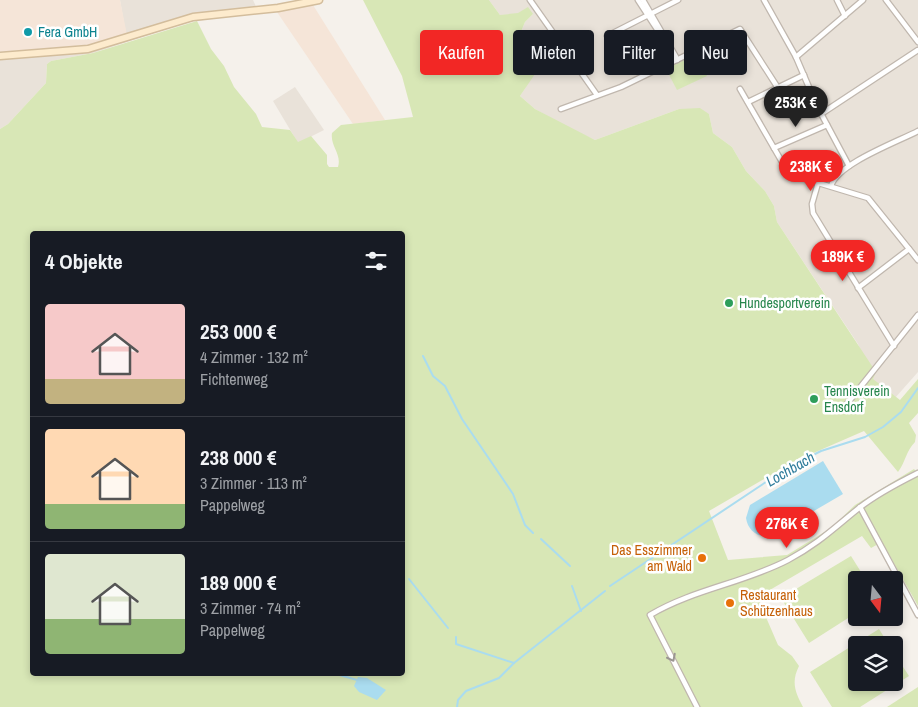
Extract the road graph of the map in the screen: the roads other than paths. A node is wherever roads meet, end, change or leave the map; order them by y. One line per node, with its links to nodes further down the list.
1 (318, 0): 15 (main road)
2 (530, 0): 21 (street)
3 (638, 0): 10 (street)
4 (643, 0): 10 (street)
5 (678, 0): 10 (street)
6 (764, 0): 16 (street)
7 (837, 0): 11 (street)
8 (863, 0): 11 (street)
9 (886, 0): 13 (street)
10 (649, 15): 12 (street); 17 (street)
11 (845, 16): 16 (street)
12 (619, 30)
13 (918, 42)
14 (918, 50): 24 (street)
15 (0, 56)
16 (796, 57): 18 (street)
17 (677, 60): 19 (street); 21 (street)
18 (804, 74): 19 (street); 24 (street)
19 (778, 88): 22 (street)
20 (740, 89): 22 (street)
21 (597, 95): 23 (street)
22 (748, 102): 27 (street)
23 (561, 109)
24 (821, 114): 25 (street)
25 (827, 125): 27 (street); 28 (street)
26 (918, 131): 28 (street)
27 (774, 148): 29 (street)
28 (849, 166): 30 (street)
29 (818, 183): 30 (street); 33 (street)
30 (831, 186): 31 (street)
31 (909, 249): 32 (street); 33 (street)
32 (917, 258)
33 (858, 288): 35 (street)
34 (918, 315): 35 (street)
35 (894, 346): 36 (street)
36 (846, 405)
37 (918, 472): 38 (street)
38 (860, 507): 39 (street); 40 (street, one-way to 40)
39 (918, 616)
40 (697, 707)

